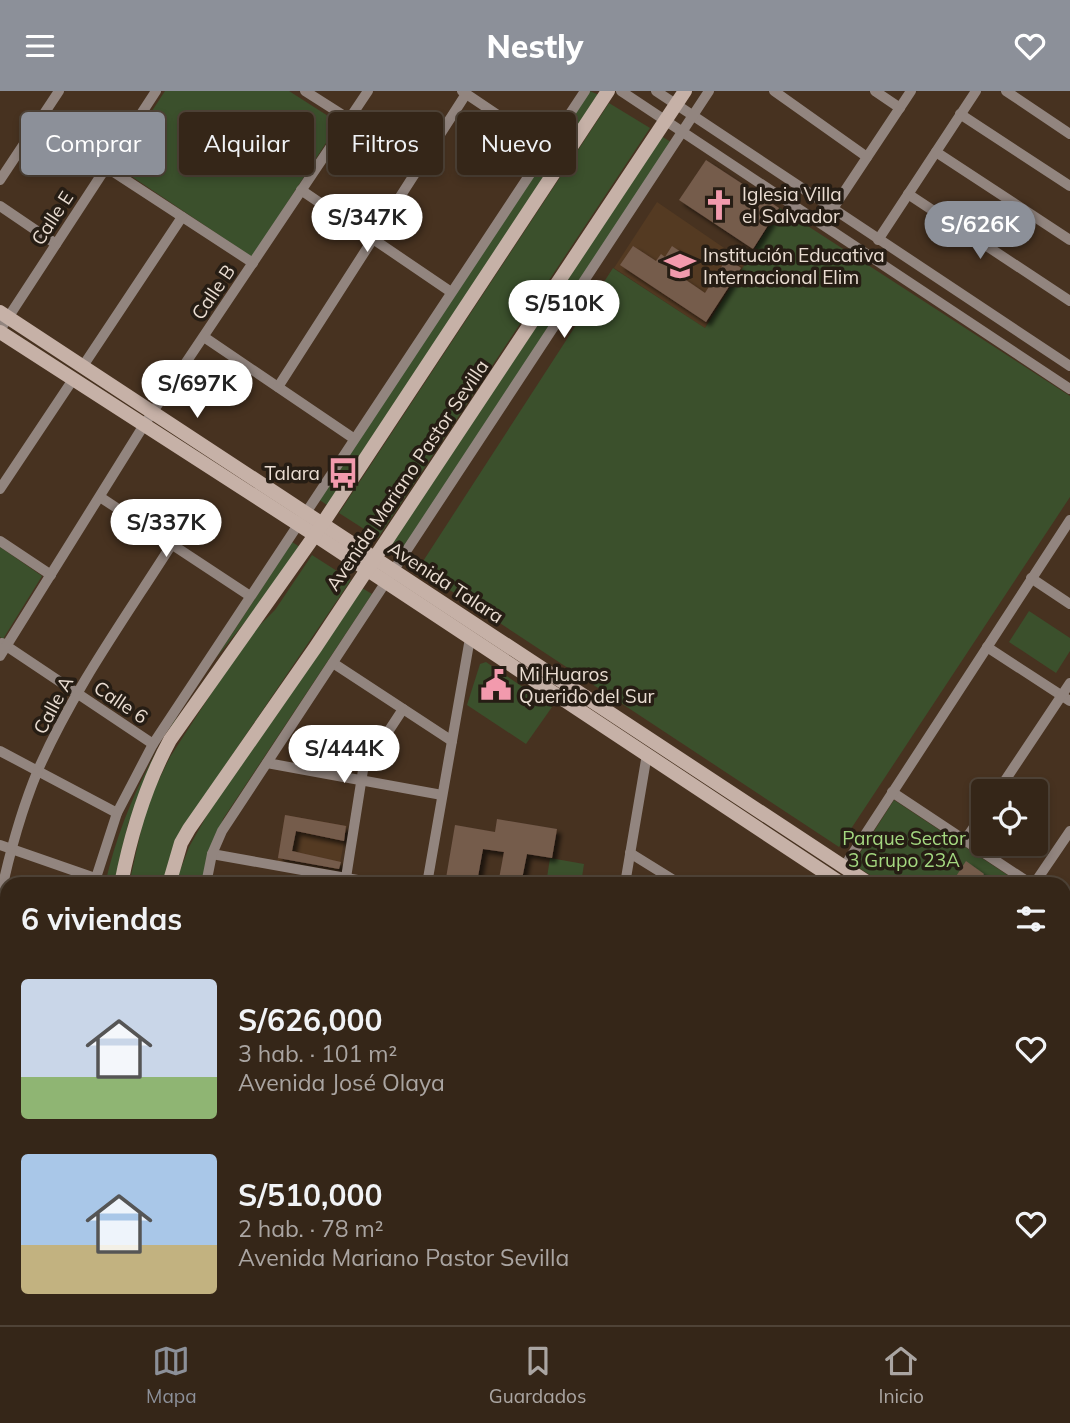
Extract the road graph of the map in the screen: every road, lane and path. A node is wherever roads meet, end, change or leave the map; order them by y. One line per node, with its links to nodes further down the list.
1 (59, 91): 35 (street)
2 (305, 91): 20 (street)
3 (368, 91): 21 (street, Calle B)
4 (585, 91): 23 (street)
5 (608, 91): 66 (street)
6 (621, 91): 26 (street)
7 (656, 91): 17 (street)
8 (685, 91): 17 (street, Avenida Mariano Pastor Sevilla)
9 (709, 91): 25 (street, Avenida Mariano Pastor Sevilla)
10 (774, 91): 31 (street)
11 (875, 91): 18 (street)
12 (911, 91): 18 (street)
13 (976, 91): 24 (street)
14 (1006, 91): 28 (street)
15 (153, 92): 19 (street, Calle E)
16 (464, 92): 22 (street); 42 (street)
17 (676, 105): 25 (street); 26 (street, Avenida Mariano Pastor Sevilla)
18 (900, 108): 31 (street)
19 (140, 112)
20 (338, 112)
21 (354, 112)
22 (494, 112)
23 (571, 112)
24 (960, 114): 30 (street); 36 (street)
25 (693, 116): 27 (street, Avenida Mariano Pastor Sevilla); 40 (street)
26 (665, 121): 27 (street); 69 (street, Avenida Mariano Pastor Sevilla)
27 (682, 133): 53 (street); 70 (street, Avenida Mariano Pastor Sevilla)
28 (1070, 134)
29 (328, 151): 37 (street, Calle B)
30 (936, 152): 38 (street); 44 (street)
31 (867, 157): 40 (street)
32 (101, 175): 45 (street, Calle E)
33 (118, 175): 41 (street)
34 (529, 175): 47 (street)
35 (0, 180)
36 (1070, 187)
37 (302, 190): 42 (street); 46 (street, Calle B)
38 (908, 194): 43 (street); 48 (street)
39 (0, 206): 45 (street)
40 (832, 210): 43 (street)
41 (182, 217): 46 (street); 54 (street)
42 (373, 239): 47 (street); 57 (street)
43 (878, 240): 52 (street)
44 (1070, 240)
45 (56, 244): 49 (street, Calle E)
46 (253, 263): 51 (street, Calle B)
47 (450, 292): 61 (street)
48 (1070, 302)
49 (4, 314): 50 (street, Calle E); 54 (street, Avenida Talara)
50 (0, 331): 56 (street, Avenida Talara)
51 (204, 337): 57 (street); 59 (street, Calle B)
52 (1036, 344): 53 (street); 55 (street)
53 (1026, 360): 58 (street)
54 (83, 366): 59 (street, Avenida Talara)
55 (1070, 366)
56 (72, 381): 60 (street, Avenida Talara); 62 (street)
57 (278, 387): 61 (street)
58 (1070, 389)
59 (154, 412): 60 (street, Calle B); 64 (street, Avenida Talara)
60 (144, 425): 63 (street, Calle B); 64 (street, Avenida Talara)
61 (353, 438): 64 (street)
62 (0, 489)
63 (100, 497): 68 (street); 72 (street, Calle B)
64 (301, 517): 66 (street, Avenida Talara); 75 (street)
65 (1070, 520): 73 (street)
66 (319, 529): 69 (street, Avenida Talara); 71 (street, Avenida Talara); 107 (street)
67 (0, 541): 72 (street)
68 (172, 544): 75 (street); 83 (street, Calle A)
69 (375, 558): 70 (street, Avenida Talara); 71 (street, Avenida Mariano Pastor Sevilla)
70 (393, 570): 74 (street, Avenida Mariano Pastor Sevilla); 103 (street, Avenida Talara)
71 (366, 571): 74 (street, Avenida Talara); 108 (street, Avenida Mariano Pastor Sevilla)
72 (51, 575): 78 (street, Calle B)
73 (1031, 578): 76 (street); 79 (street)
74 (384, 582): 77 (street, Avenida Talara); 81 (street, Avenida Mariano Pastor Sevilla)
75 (250, 596): 87 (street)
76 (1070, 604)
77 (470, 638): 86 (street); 89 (street, Avenida Talara)
78 (3, 644): 80 (street, Calle B); 83 (street, Calle 6)
79 (987, 647): 84 (street); 94 (street)
80 (0, 656)
81 (333, 663): 85 (street); 90 (street, Avenida Mariano Pastor Sevilla)
82 (1070, 684): 84 (street)
83 (77, 693): 87 (street, Calle 6); 91 (street, Calle A)
84 (1066, 698): 92 (street)
85 (402, 709): 86 (street); 93 (street)
86 (452, 741): 95 (street)
87 (153, 744): 96 (street)
88 (0, 751): 91 (street)
89 (647, 754): 101 (street); 115 (street, Avenida Talara)
90 (267, 763): 93 (street); 102 (street, Avenida Mariano Pastor Sevilla)
91 (38, 771): 96 (street); 100 (street, Calle A)
92 (1007, 779)
93 (360, 783): 95 (street); 111 (street)
94 (892, 792): 99 (street); 103 (street)
95 (442, 795): 112 (street)
96 (117, 813): 106 (street)
97 (971, 831): 99 (street)
98 (1070, 831): 118 (street)
99 (965, 840): 117 (street)
100 (5, 847): 104 (street, Calle A); 105 (street)
101 (630, 853): 113 (street); 114 (street)
102 (212, 854): 109 (street, Avenida Mariano Pastor Sevilla); 110 (street)
103 (844, 867): 116 (street, Avenida Talara)
104 (2, 877)
105 (84, 877)
106 (95, 877)
107 (123, 877)
108 (171, 877)
109 (207, 877)
110 (325, 877)
111 (346, 877)
112 (428, 877)
113 (626, 877)
114 (669, 877)
115 (829, 877)
116 (859, 877)
117 (1022, 877)
118 (1038, 877)

